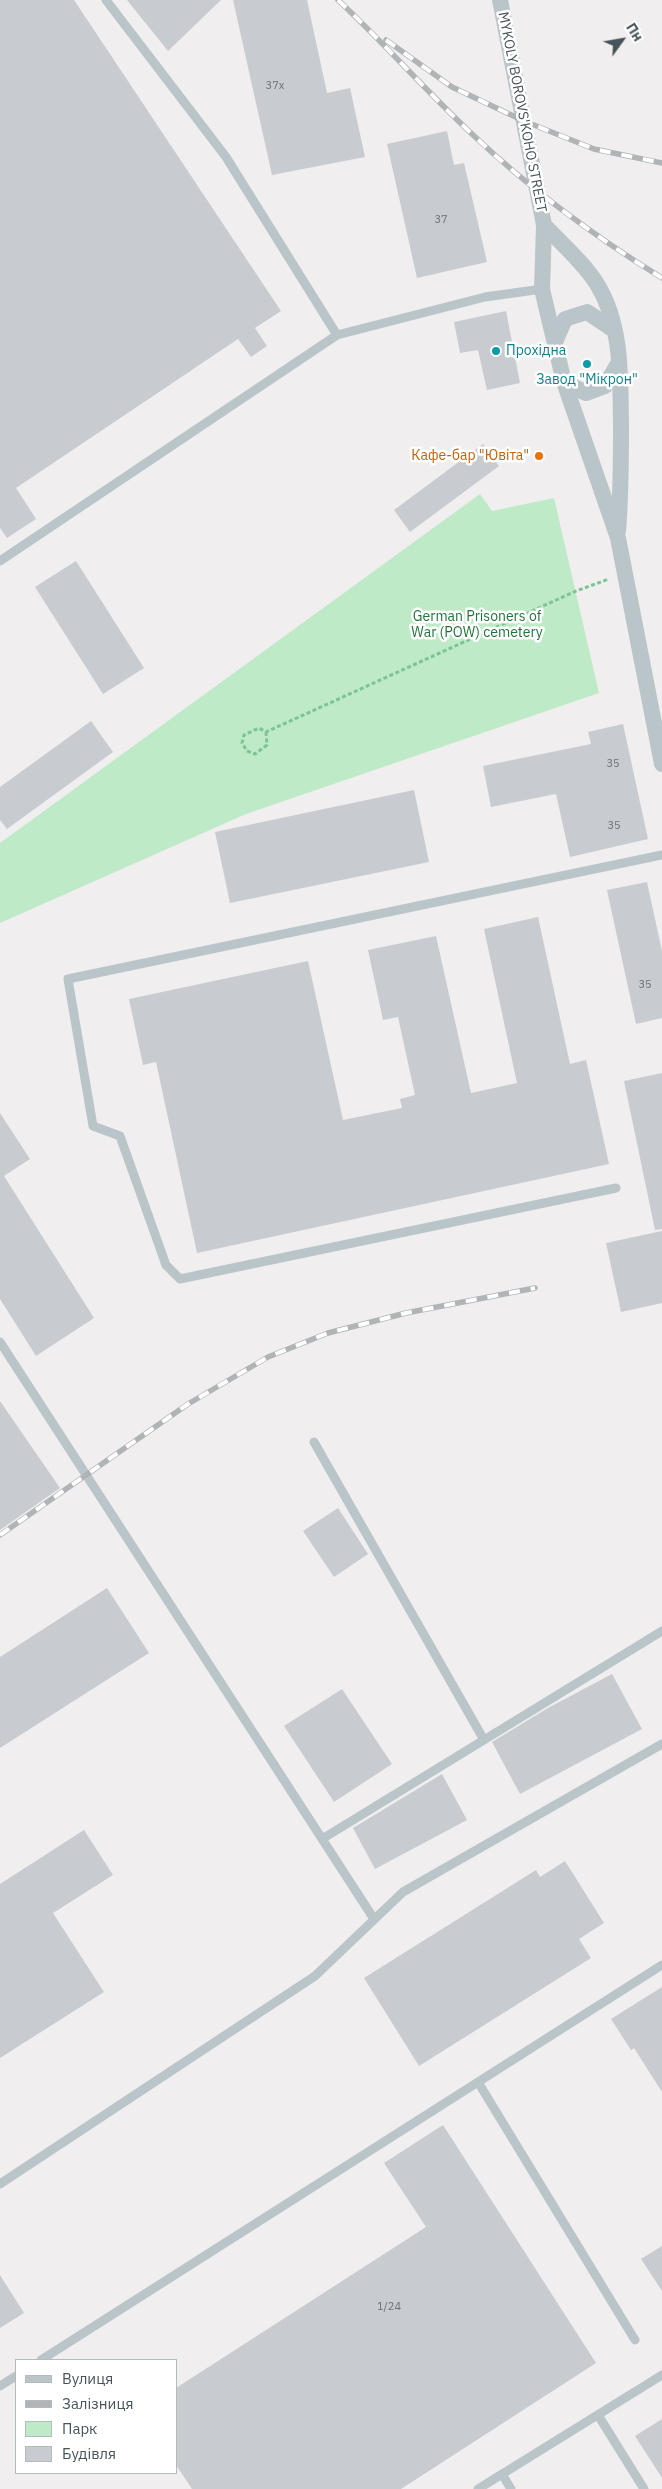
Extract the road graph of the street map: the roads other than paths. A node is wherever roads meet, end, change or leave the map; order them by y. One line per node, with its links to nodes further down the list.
1 (106, 0): 6 (lane)
2 (500, 0): 3 (street, MYKOLY BOROVS'KOHO STREET)
3 (544, 225): 4 (street, MYKOLY BOROVS'KOHO STREET); 5 (street, MYKOLY BOROVS'KOHO STREET)
4 (542, 289): 6 (lane); 7 (street, MYKOLY BOROVS'KOHO STREET)
5 (614, 330): 7 (street); 8 (street, MYKOLY BOROVS'KOHO STREET)
6 (337, 335): 11 (lane)
7 (555, 342): 9 (street, MYKOLY BOROVS'KOHO STREET)
8 (620, 361): 9 (street); 10 (street, MYKOLY BOROVS'KOHO STREET)
9 (564, 382): 10 (street, MYKOLY BOROVS'KOHO STREET)
10 (618, 538): 12 (street, MYKOLY BOROVS'KOHO STREET)
11 (0, 561)
12 (657, 722): 13 (street, MYKOLY BOROVS'KOHO STREET)
13 (662, 764)
14 (662, 855): 15 (lane)
15 (616, 1188)
16 (0, 1342): 21 (lane)
17 (314, 1442): 19 (lane)
18 (662, 1631): 19 (lane)
19 (484, 1740): 21 (lane)
20 (662, 1744): 22 (lane)
21 (322, 1839): 22 (lane)
22 (374, 1920): 25 (lane)
23 (662, 1965): 24 (lane)
24 (478, 2082): 26 (lane); 27 (lane)
25 (0, 2184)
26 (636, 2340)
27 (43, 2359)
28 (662, 2376): 31 (lane)
29 (15, 2377): 30 (lane)
30 (0, 2386)
31 (598, 2415): 32 (lane); 35 (lane)
32 (502, 2474): 33 (lane); 34 (lane)
33 (478, 2489)
34 (511, 2489)
35 (644, 2489)

